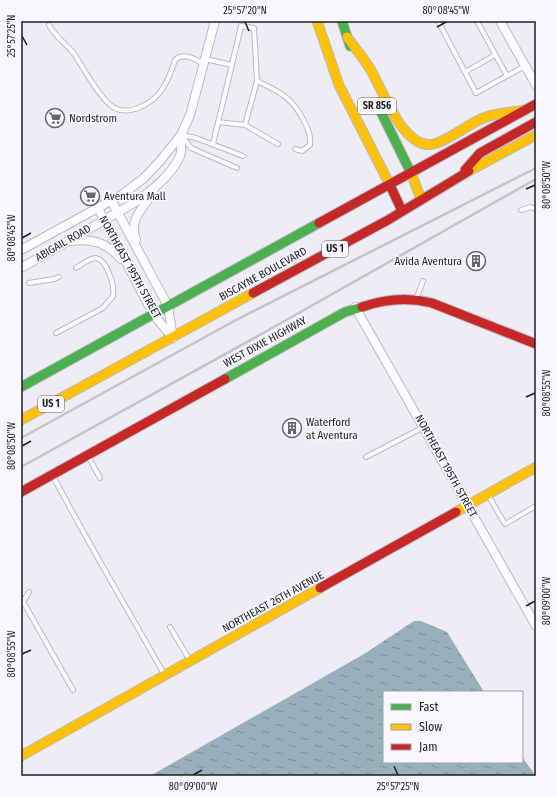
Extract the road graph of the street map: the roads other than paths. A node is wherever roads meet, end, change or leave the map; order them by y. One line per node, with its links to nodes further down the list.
1 (215, 21): 10 (street, ABIGAIL ROAD)
2 (317, 21): 34 (main road, SR 856)
3 (342, 21): 8 (main road)
4 (438, 21): 13 (lane)
5 (477, 21): 9 (lane)
6 (500, 21): 12 (street)
7 (49, 25): 10 (lane)
8 (347, 37): 14 (main road); 20 (main road)
9 (495, 55): 13 (lane); 15 (lane)
10 (204, 61): 11 (lane); 24 (street, ABIGAIL ROAD)
11 (232, 65): 16 (lane); 21 (lane)
12 (525, 66): 15 (lane); 17 (street)
13 (465, 72): 15 (lane)
14 (362, 74)
15 (507, 76)
16 (257, 81): 23 (lane); 28 (lane)
17 (536, 85)
18 (374, 100): 31 (main road, SR 856)
19 (536, 104): 20 (main road, BISCAYNE BOULEVARD / US 1)
20 (525, 110): 31 (main road, BISCAYNE BOULEVARD / US 1)
21 (218, 122): 23 (lane); 26 (lane)
22 (536, 122): 32 (main road)
23 (245, 125): 27 (lane)
24 (181, 135): 26 (lane); 30 (lane); 33 (street, ABIGAIL ROAD); 36 (street, ABIGAIL ROAD)
25 (536, 135): 32 (main road, BISCAYNE BOULEVARD / US 1)
26 (213, 144): 29 (lane)
27 (278, 144)
28 (295, 149)
29 (243, 156)
30 (236, 168)
31 (411, 173): 34 (main road, BISCAYNE BOULEVARD / US 1); 35 (main road, SR 856)
32 (458, 178): 35 (main road, BISCAYNE BOULEVARD / US 1)
33 (157, 185): 41 (street, ABIGAIL ROAD); 45 (street)
34 (390, 185): 40 (main road, SR 856); 53 (main road, BISCAYNE BOULEVARD / US 1)
35 (421, 199): 40 (main road, BISCAYNE BOULEVARD / US 1)
36 (111, 200): 37 (street, ABIGAIL ROAD); 41 (street, NORTHEAST 195TH STREET)
37 (98, 208): 42 (street, NORTHEAST 195TH STREET); 44 (street, ABIGAIL ROAD)
38 (536, 209): 39 (lane)
39 (521, 210)
40 (402, 211): 57 (main road, BISCAYNE BOULEVARD / US 1)
41 (117, 212): 42 (street, ABIGAIL ROAD); 45 (street, NORTHEAST 195TH STREET)
42 (104, 220): 43 (street, ABIGAIL ROAD); 47 (street, NORTHEAST 195TH STREET)
43 (65, 242): 46 (street, ABIGAIL ROAD); 47 (street)
44 (21, 250)
45 (142, 258): 53 (street, NORTHEAST 195TH STREET)
46 (21, 267)
47 (128, 267): 55 (street, NORTHEAST 195TH STREET)
48 (76, 268): 56 (lane)
49 (60, 277): 51 (lane)
50 (423, 281): 52 (lane)
51 (30, 283)
52 (416, 299): 54 (main road, WEST DIXIE HIGHWAY); 58 (main road, WEST DIXIE HIGHWAY)
53 (168, 306): 55 (main road, BISCAYNE BOULEVARD / US 1); 57 (street, NORTHEAST 195TH STREET)
54 (355, 308): 61 (street, NORTHEAST 195TH STREET); 62 (main road, WEST DIXIE HIGHWAY)
55 (153, 314): 57 (street, NORTHEAST 195TH STREET); 59 (main road, BISCAYNE BOULEVARD / US 1)
56 (56, 334)
57 (173, 338): 60 (main road, BISCAYNE BOULEVARD / US 1)
58 (536, 344)
59 (21, 387)
60 (21, 420)
61 (424, 427): 63 (lane); 69 (street, NORTHEAST 195TH STREET)
62 (88, 455): 65 (main road, WEST DIXIE HIGHWAY); 66 (lane)
63 (366, 457)
64 (536, 468): 68 (main road, NORTHEAST 26TH AVENUE)
65 (52, 475): 67 (main road, WEST DIXIE HIGHWAY); 76 (lane)
66 (100, 478)
67 (21, 492)
68 (488, 495): 69 (main road, NORTHEAST 26TH AVENUE); 70 (lane)
69 (468, 506): 74 (street, NORTHEAST 195TH STREET); 75 (main road, NORTHEAST 26TH AVENUE)
70 (536, 506)
71 (29, 592): 72 (lane)
72 (22, 600): 77 (lane)
73 (170, 626): 75 (lane)
74 (536, 626)
75 (190, 662): 76 (main road, NORTHEAST 26TH AVENUE)
76 (165, 676): 78 (main road, NORTHEAST 26TH AVENUE)
77 (73, 690)
78 (21, 756)

